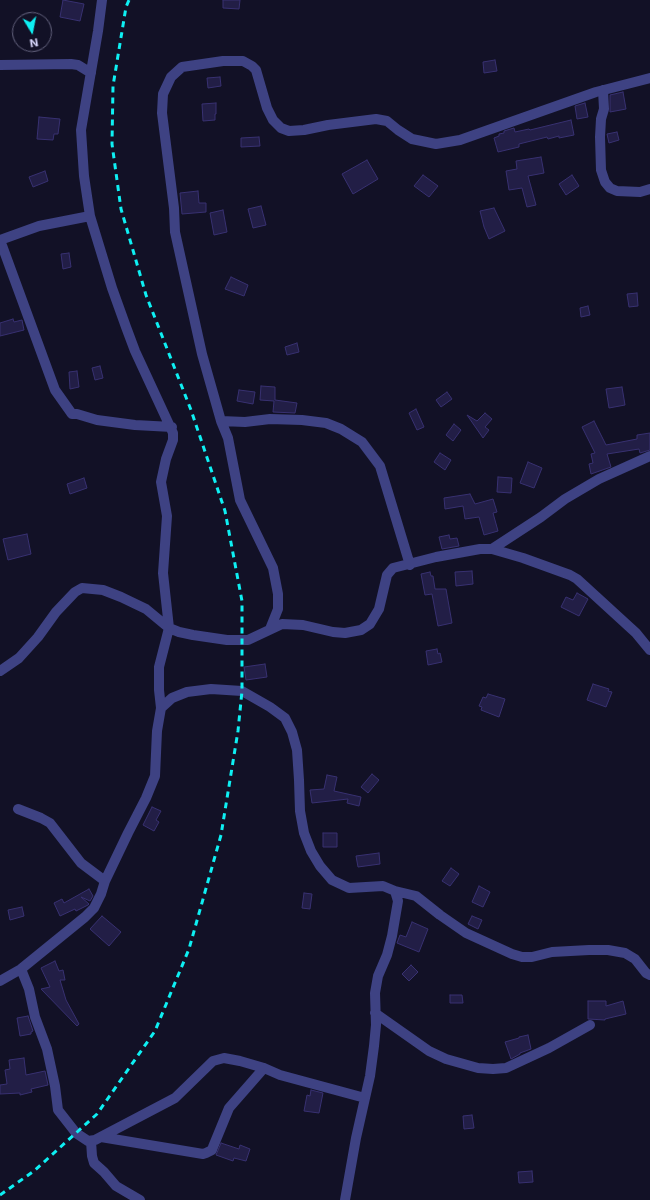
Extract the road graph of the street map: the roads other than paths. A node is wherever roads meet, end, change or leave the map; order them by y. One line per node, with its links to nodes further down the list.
1 (102, 0): 3 (street)
2 (0, 66): 3 (street)
3 (91, 73): 7 (street)
4 (650, 78): 5 (street)
5 (603, 90): 6 (street); 9 (street)
6 (650, 189)
7 (90, 216): 8 (street); 10 (street)
8 (0, 240): 10 (street)
9 (221, 421): 13 (street); 15 (street)
10 (172, 427): 14 (street)
11 (650, 456): 12 (street)
12 (492, 549): 13 (street); 16 (street)
13 (410, 565): 15 (street)
14 (168, 628): 15 (street); 17 (street); 18 (street)
15 (270, 629)
16 (650, 650)
17 (0, 671)
18 (161, 708): 20 (street); 21 (street)
19 (18, 809): 20 (street)
20 (106, 881): 22 (street)
21 (395, 891): 23 (street); 25 (street)
22 (21, 969): 24 (street); 30 (street)
23 (650, 975)
24 (0, 981)
25 (376, 1013): 26 (street); 28 (street)
26 (590, 1025)
27 (264, 1068): 28 (street); 29 (street); 29 (street)
28 (365, 1098): 32 (street)
29 (101, 1137): 30 (street)
30 (92, 1141): 31 (street)
31 (140, 1200)
32 (345, 1200)

